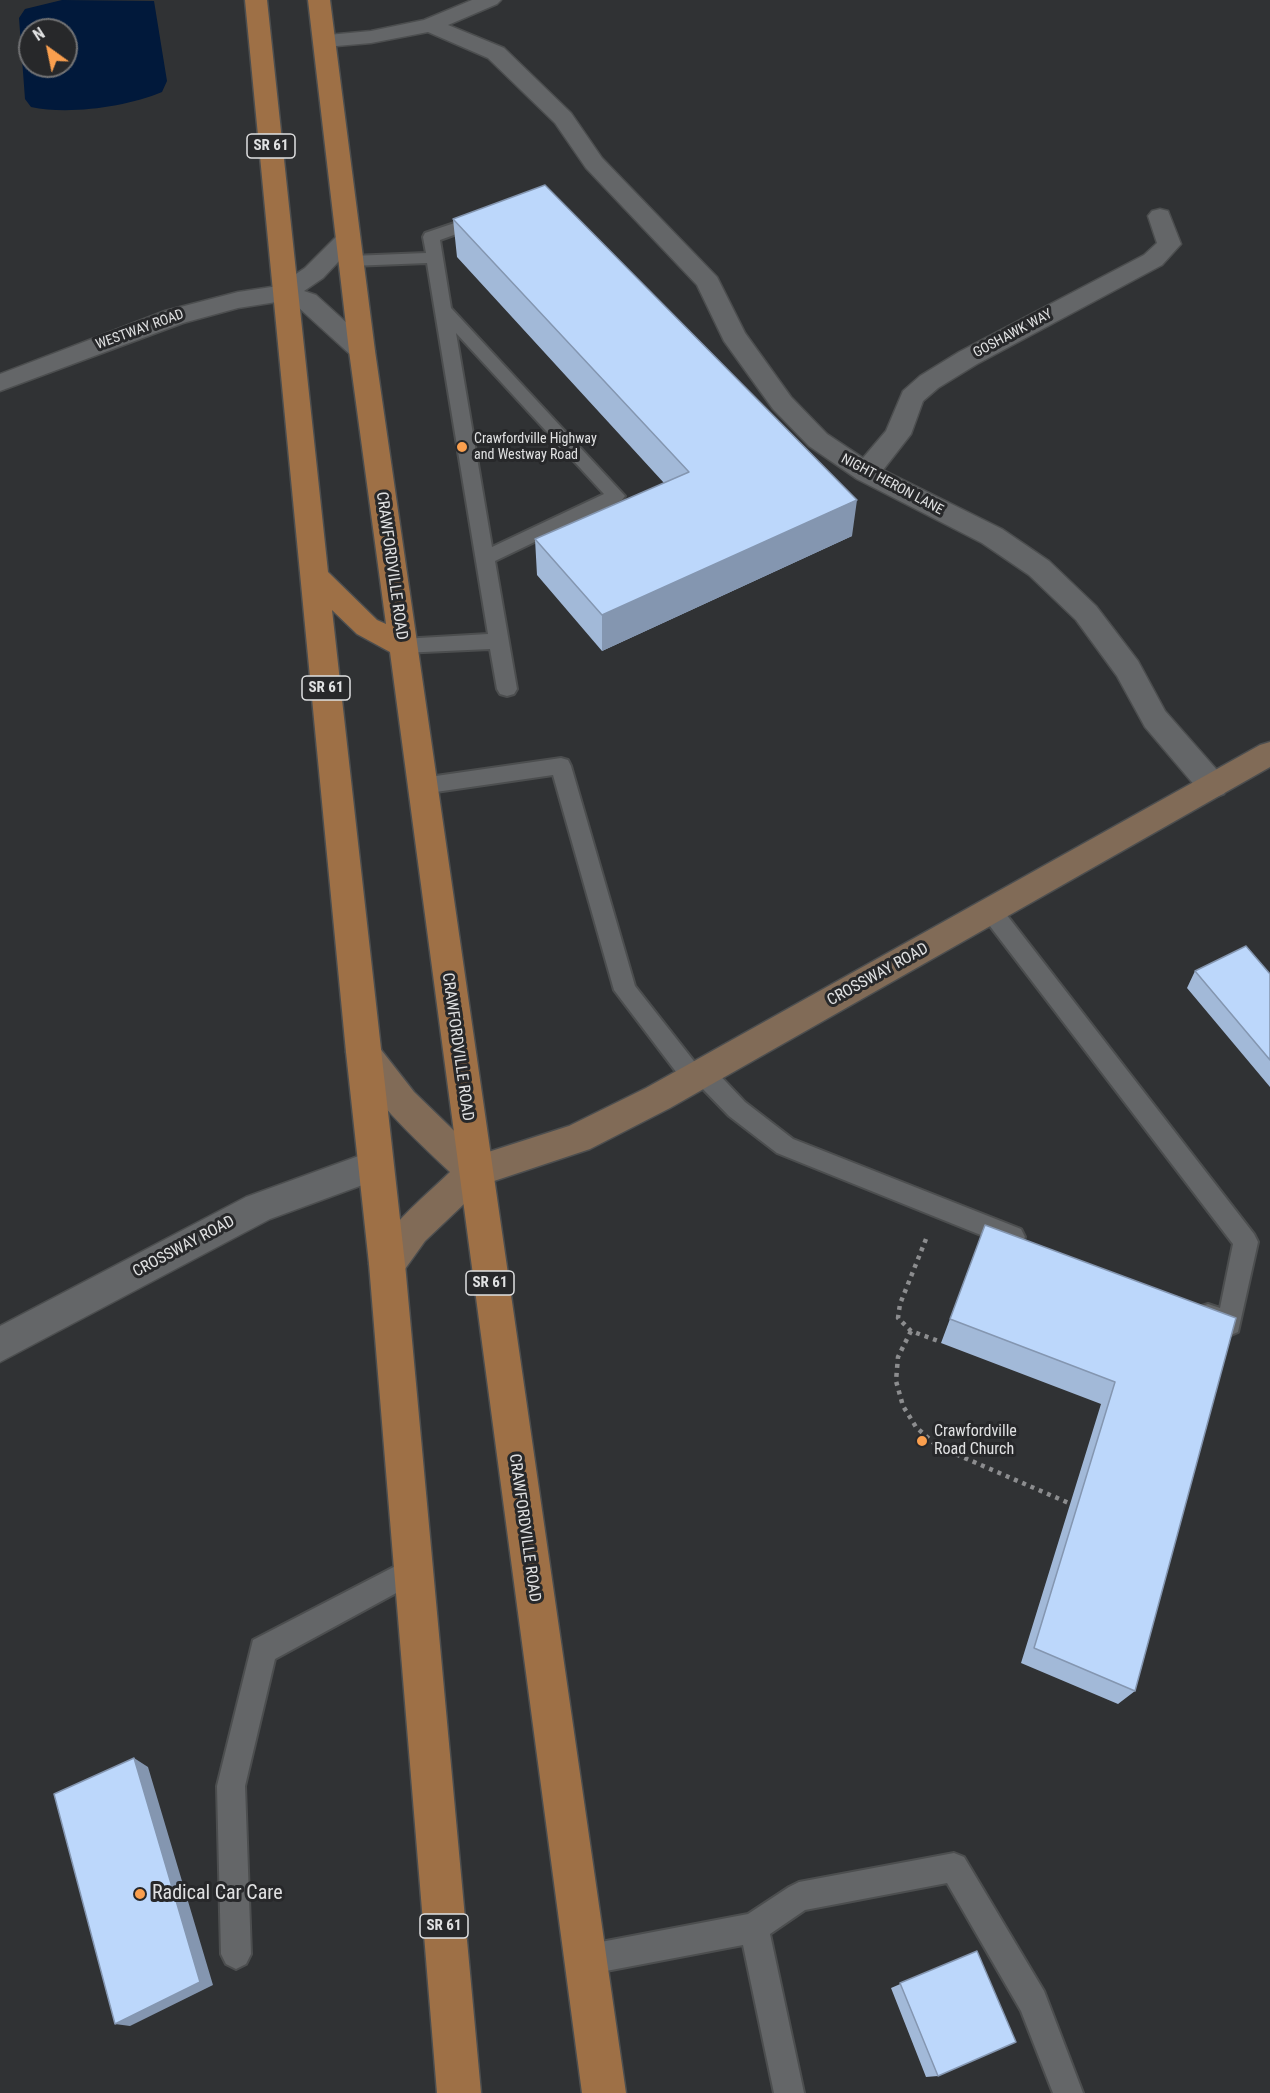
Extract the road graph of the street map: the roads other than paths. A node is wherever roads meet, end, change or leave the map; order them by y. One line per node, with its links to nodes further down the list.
1 (256, 0): 10 (main road, SR 61)
2 (319, 0): 5 (main road, CRAWFORDVILLE ROAD / SR 61)
3 (490, 0): 4 (street)
4 (430, 25): 5 (street); 14 (street, NIGHT HERON LANE)
5 (325, 41): 8 (main road, CRAWFORDVILLE ROAD / SR 61)
6 (502, 211): 9 (lane)
7 (1160, 216): 14 (street, GOSHAWK WAY)
8 (350, 249): 9 (lane); 10 (street); 12 (main road, CRAWFORDVILLE ROAD / SR 61)
9 (435, 258): 11 (lane)
10 (285, 293): 12 (street); 13 (street, WESTWAY ROAD); 16 (main road, SR 61)
11 (443, 309): 15 (lane); 15 (lane)
12 (362, 351): 18 (main road, CRAWFORDVILLE ROAD / SR 61)
13 (0, 383)
14 (866, 473): 22 (street, NIGHT HERON LANE)
15 (485, 558): 17 (lane)
16 (314, 575): 18 (main road); 24 (main road, SR 61)
17 (499, 641): 18 (lane); 19 (lane)
18 (402, 646): 21 (main road, CRAWFORDVILLE ROAD / SR 61)
19 (507, 689)
20 (1270, 753): 22 (street, CROSSWAY ROAD)
21 (422, 786): 25 (lane); 27 (main road, CRAWFORDVILLE ROAD / SR 61)
22 (1213, 786): 23 (street, CROSSWAY ROAD)
23 (991, 911): 25 (street, CROSSWAY ROAD); 30 (lane)
24 (363, 1052): 26 (main road, SR 61); 27 (street)
25 (699, 1075): 27 (street, CROSSWAY ROAD); 28 (lane)
26 (375, 1165): 29 (main road, SR 61); 31 (street, CROSSWAY ROAD)
27 (474, 1172): 29 (street); 35 (main road, CRAWFORDVILLE ROAD / SR 61)
28 (1035, 1246)
29 (387, 1264): 32 (main road, SR 61)
30 (1186, 1306)
31 (0, 1345)
32 (413, 1570): 34 (lane); 36 (main road, SR 61)
33 (754, 1928): 35 (lane); 38 (lane); 39 (lane)
34 (236, 1954)
35 (585, 1960): 37 (main road, CRAWFORDVILLE ROAD / SR 61)
36 (459, 2093)
37 (604, 2093)
38 (789, 2093)
39 (1068, 2093)

